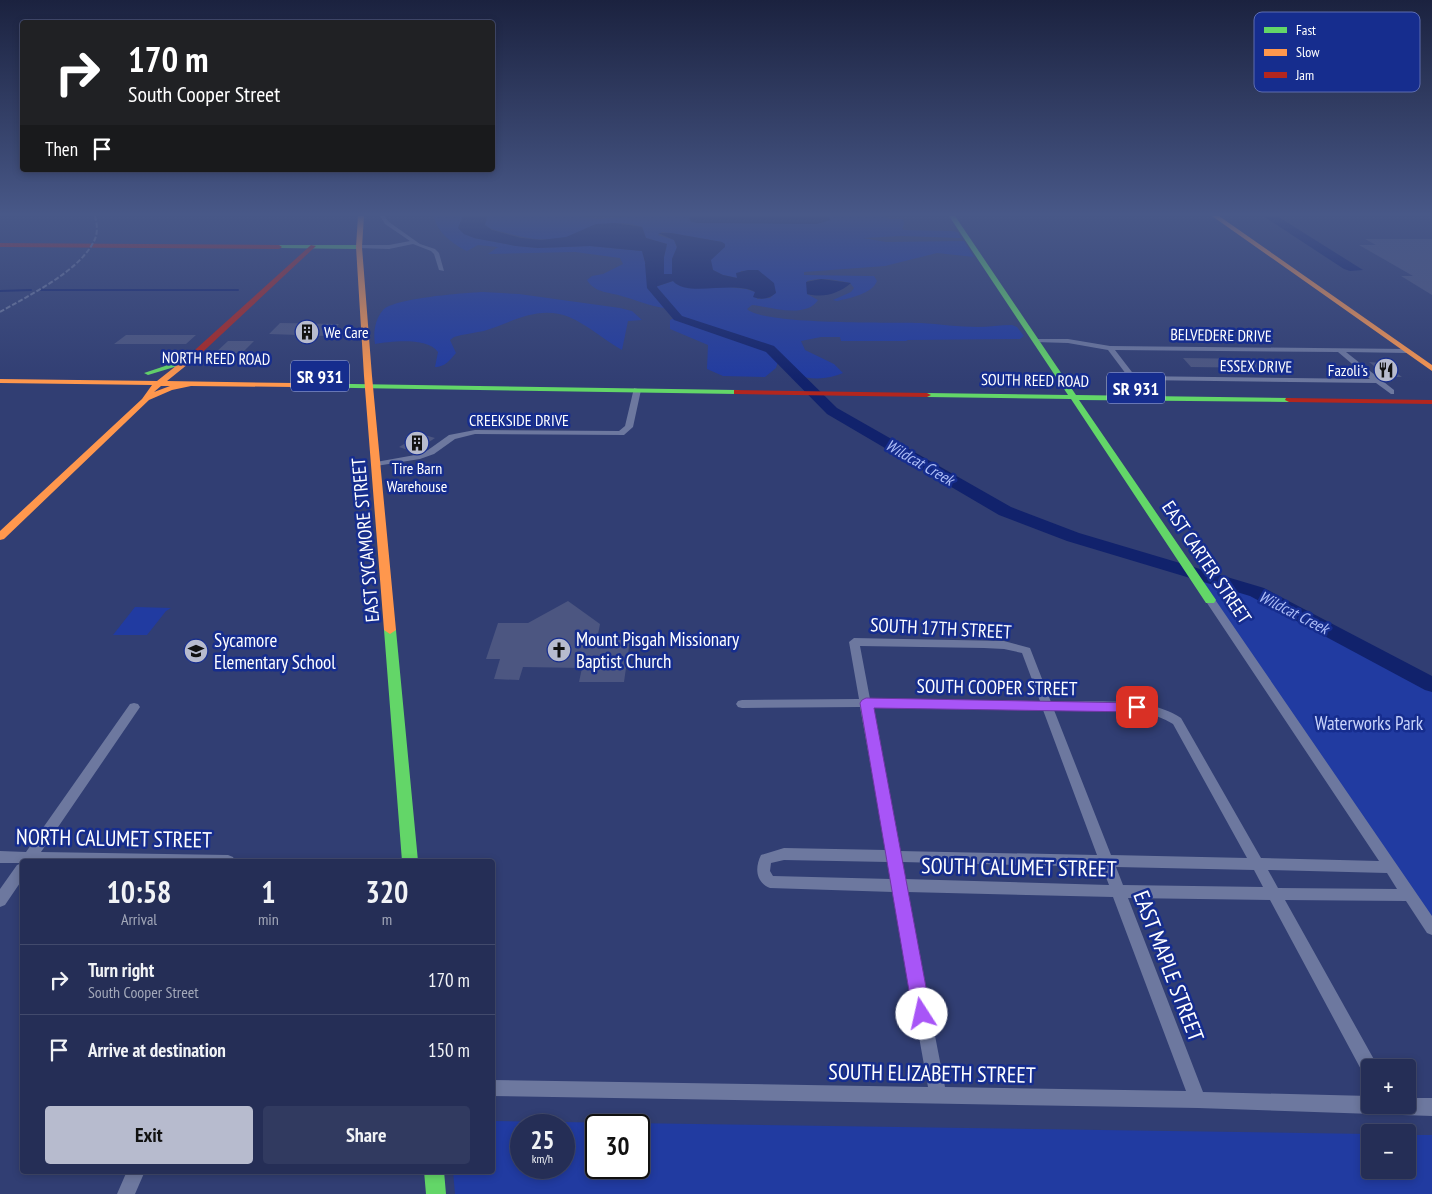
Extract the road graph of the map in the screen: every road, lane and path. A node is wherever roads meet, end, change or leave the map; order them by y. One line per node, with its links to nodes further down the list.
1 (285, 272): 9 (main road)
2 (361, 272): 16 (main road, EAST SYCAMORE STREET)
3 (989, 272): 5 (main road, EAST CARTER STREET)
4 (1293, 272): 8 (main road)
5 (1036, 341): 6 (street, BELVEDERE DRIVE); 21 (main road, EAST CARTER STREET)
6 (1110, 348): 7 (street, BELVEDERE DRIVE); 14 (street)
7 (1339, 350): 8 (street, BELVEDERE DRIVE); 17 (street)
8 (1406, 351): 10 (main road)
9 (192, 358): 12 (main road); 13 (main road)
10 (1432, 369)
11 (0, 371): 12 (main road, NORTH REED ROAD / SR 931)
12 (148, 373): 13 (main road, NORTH REED ROAD / SR 931)
13 (175, 373): 16 (main road, NORTH REED ROAD / SR 931); 18 (main road)
14 (1133, 378): 17 (street, ESSEX DRIVE); 22 (street)
15 (0, 381): 18 (main road, NORTH REED ROAD / SR 931)
16 (368, 381): 19 (main road, NORTH REED ROAD / SR 931); 20 (main road, NORTH REED ROAD / SR 931); 28 (main road, EAST SYCAMORE STREET)
17 (1378, 381): 23 (street)
18 (159, 383): 19 (main road, NORTH REED ROAD / SR 931); 26 (main road)
19 (195, 383): 26 (main road)
20 (639, 385): 21 (main road, SOUTH REED ROAD / SR 931); 25 (main road, SOUTH REED ROAD / SR 931); 28 (street, CREEKSIDE DRIVE)
21 (1068, 387): 22 (main road, SOUTH REED ROAD / SR 931); 25 (main road, EAST CARTER STREET)
22 (1141, 388): 23 (main road, SOUTH REED ROAD / SR 931)
23 (1391, 392): 24 (main road, SOUTH REED ROAD / SR 931)
24 (1432, 392)
25 (1075, 397): 27 (main road, SOUTH REED ROAD / SR 931); 30 (main road, EAST CARTER STREET)
26 (145, 400): 29 (main road)
27 (1432, 402)
28 (376, 464): 39 (main road, EAST SYCAMORE STREET)
29 (0, 537)
30 (1210, 600): 43 (street, EAST CARTER STREET)
31 (1026, 651): 32 (street, SOUTH 17TH STREET); 34 (street, EAST MAPLE STREET)
32 (866, 703): 33 (street, SOUTH COOPER STREET); 34 (street, SOUTH COOPER STREET); 37 (street)
33 (742, 704)
34 (1046, 706): 41 (street, EAST MAPLE STREET); 42 (street, SOUTH COOPER STREET)
35 (134, 707): 38 (street)
36 (0, 856): 40 (street, NORTH CALUMET STREET)
37 (895, 858): 41 (street, SOUTH CALUMET STREET); 45 (street); 45 (street, SOUTH CALUMET STREET)
38 (29, 859)
39 (410, 859)
40 (20, 860)
41 (1106, 862): 42 (street, SOUTH CALUMET STREET); 46 (street, EAST MAPLE STREET)
42 (1258, 864): 43 (street, SOUTH CALUMET STREET); 47 (street, SOUTH COOPER STREET)
43 (1391, 867): 48 (street, EAST CARTER STREET)
44 (20, 872): 49 (street)
45 (900, 886): 46 (street, SOUTH CALUMET STREET); 53 (street)
46 (1117, 891): 47 (street, SOUTH CALUMET STREET); 54 (street, EAST MAPLE STREET)
47 (1274, 894): 48 (street, SOUTH CALUMET STREET); 51 (street, SOUTH COOPER STREET)
48 (1410, 895): 50 (street, EAST CARTER STREET)
49 (0, 901)
50 (1432, 928)
51 (1365, 1059)
52 (495, 1088): 53 (street, SOUTH ELIZABETH STREET)
53 (938, 1096): 54 (street, SOUTH ELIZABETH STREET)
54 (1198, 1100): 55 (street, SOUTH ELIZABETH STREET)
55 (1361, 1105)
56 (1416, 1106): 57 (street, SOUTH ELIZABETH STREET)
57 (1432, 1107)
58 (135, 1174): 60 (street)
59 (434, 1174): 61 (main road)
60 (126, 1194)
61 (436, 1194)

